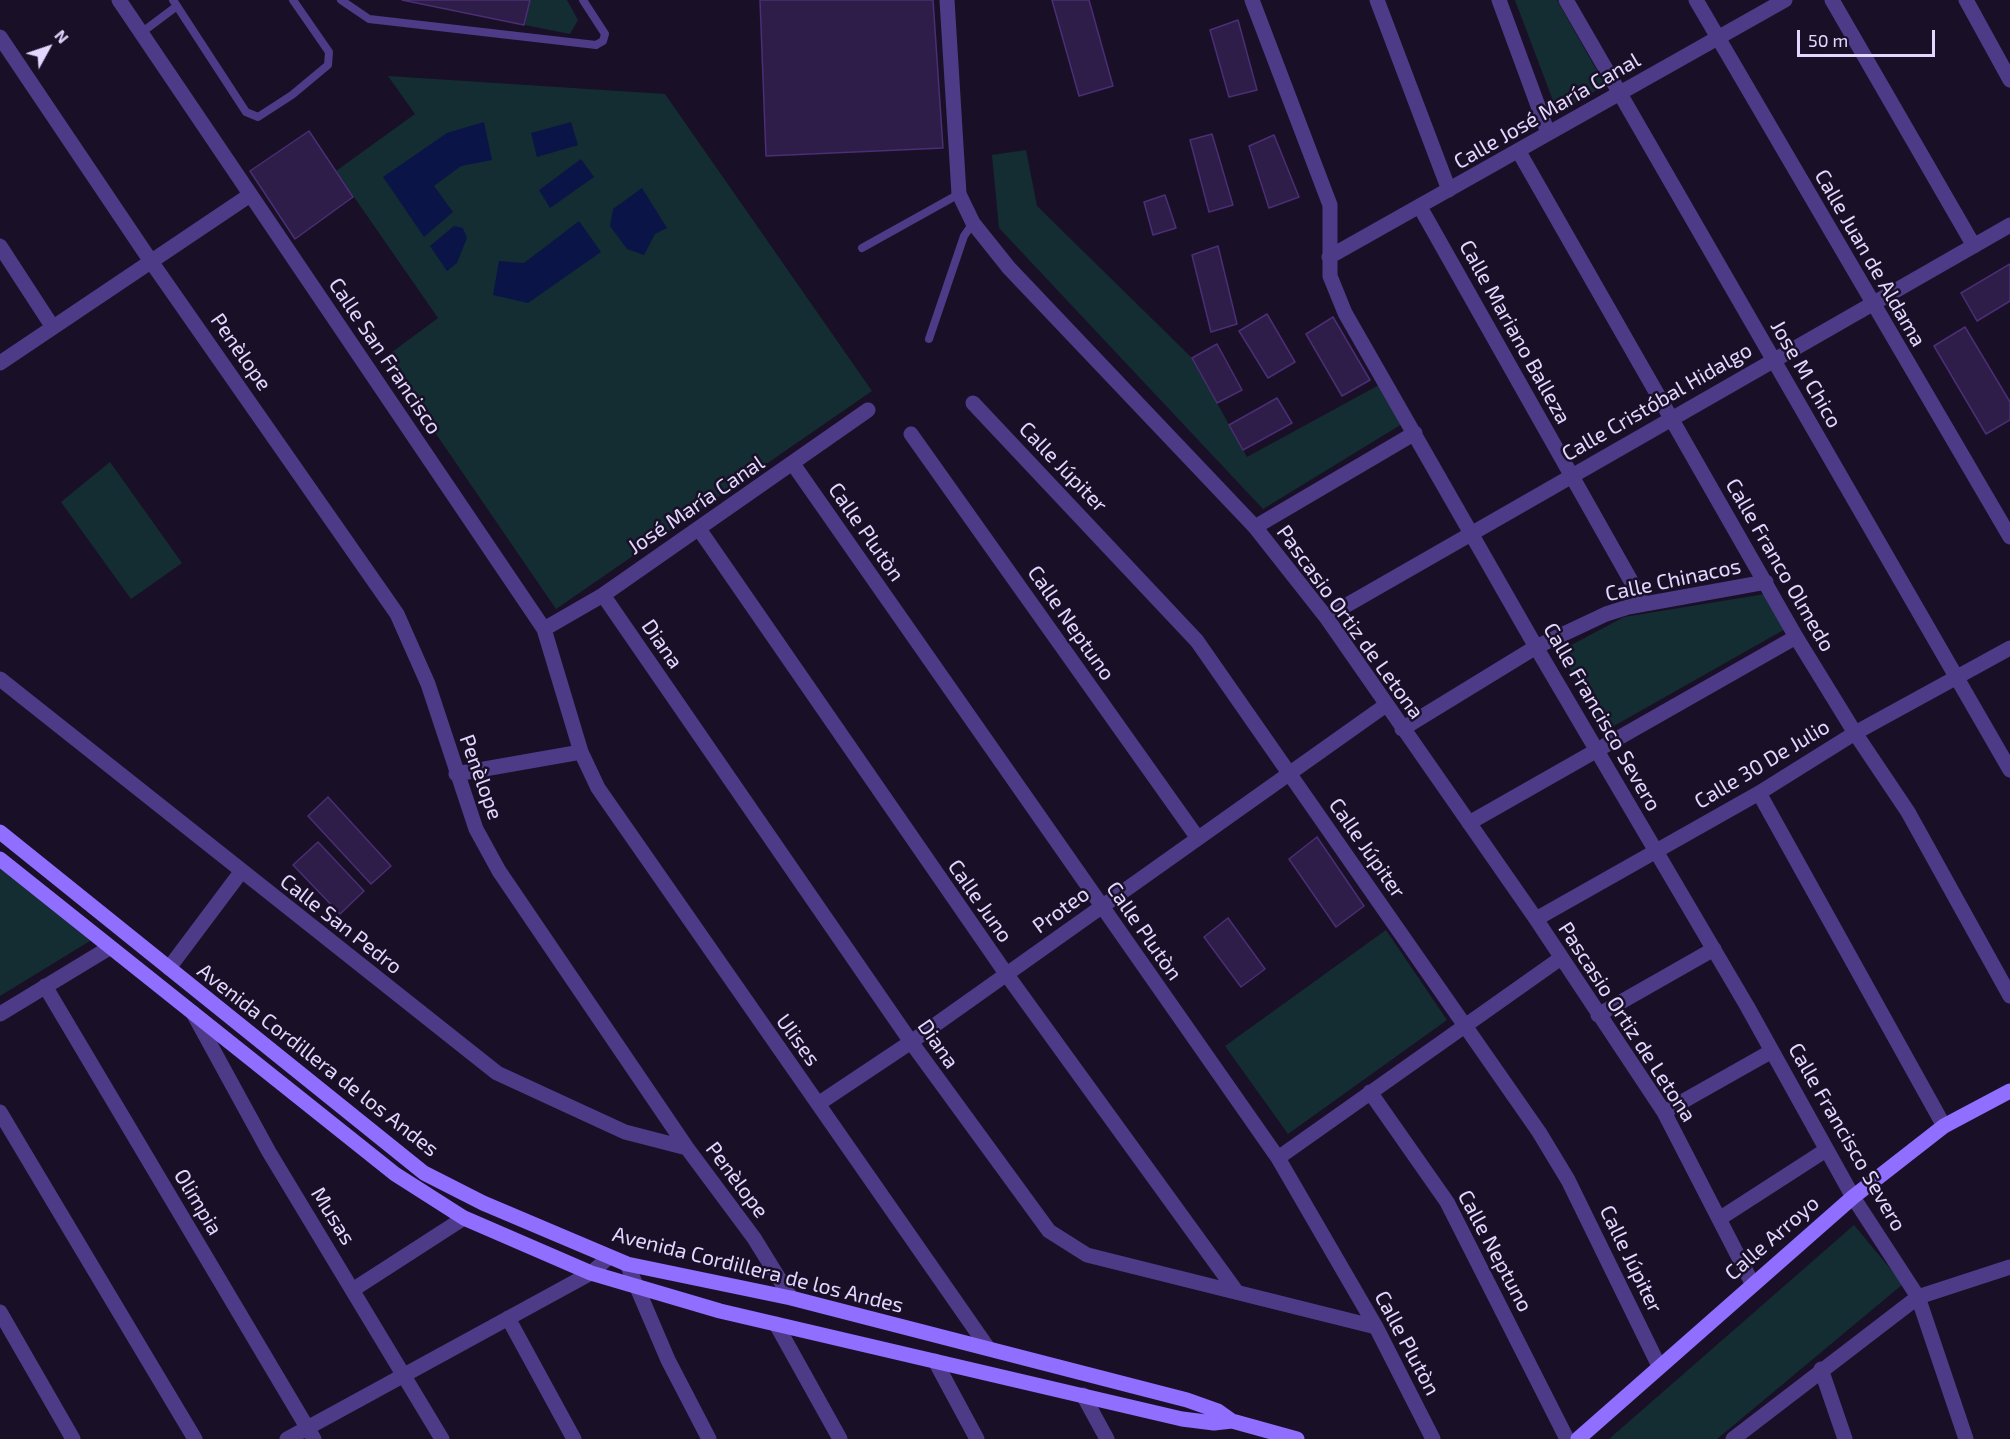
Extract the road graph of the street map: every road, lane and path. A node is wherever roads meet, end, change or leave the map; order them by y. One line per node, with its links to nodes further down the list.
1 (119, 0): 15 (street, Calle San Francisco)
2 (293, 0): 14 (lane)
3 (340, 0): 4 (lane)
4 (583, 0)
5 (948, 0): 23 (street, Pascasio Ortiz de Letona)
6 (1252, 0): 31 (street, Calle Francisco Severo)
7 (1377, 0): 22 (street)
8 (1499, 0): 20 (street)
9 (1566, 0): 19 (street, Jose M Chico)
10 (1696, 0): 17 (street, Calle Juan de Aldama)
11 (1785, 0): 17 (street, Calle José María Canal)
12 (1832, 0): 29 (street)
13 (1966, 0): 18 (street)
14 (175, 3): 15 (lane)
15 (141, 33): 24 (street, Calle San Francisco)
16 (0, 37): 32 (street, Penèlope)
17 (1717, 38): 19 (street, Calle José María Canal); 33 (street, Calle Juan de Aldama)
18 (2010, 80)
19 (1619, 93): 20 (street, Calle José María Canal); 36 (street, Jose M Chico)
20 (1548, 133): 21 (street, Calle José María Canal)
21 (1520, 152): 22 (street, Calle José María Canal); 40 (street, Calle Franco Olmedo)
22 (1449, 190): 25 (street, Calle José María Canal)
23 (959, 194): 26 (street, Pascasio Ortiz de Letona); 30 (lane)
24 (250, 195): 32 (street); 53 (street, Calle San Francisco)
25 (1420, 207): 31 (street, Calle José María Canal); 44 (street, Calle Mariano Balleza)
26 (973, 224): 35 (lane); 45 (street, Pascasio Ortiz de Letona)
27 (2010, 225): 29 (street, Calle Cristóbal Hidalgo)
28 (0, 246): 34 (street)
29 (1974, 246): 33 (street, Calle Cristóbal Hidalgo)
30 (862, 248)
31 (1329, 257): 41 (street, Calle Francisco Severo)
32 (150, 260): 34 (street); 66 (street, Penèlope)
33 (1872, 304): 36 (street, Calle Cristóbal Hidalgo); 48 (street, Calle Juan de Aldama)
34 (52, 326): 37 (street)
35 (928, 339)
36 (1774, 359): 40 (street, Calle Cristóbal Hidalgo); 58 (street, Jose M Chico)
37 (0, 363)
38 (973, 403): 65 (street, Calle Júpiter)
39 (868, 410): 43 (street, José María Canal)
40 (1672, 419): 44 (street, Calle Cristóbal Hidalgo); 49 (street, Calle Franco Olmedo)
41 (1415, 433): 45 (street); 47 (street, Calle Francisco Severo)
42 (911, 434): 70 (street, Calle Neptuno)
43 (793, 464): 46 (street, José María Canal); 74 (street, Calle Plutòn)
44 (1572, 476): 47 (street, Calle Cristóbal Hidalgo); 51 (street, Calle Mariano Balleza)
45 (1255, 527): 52 (street, Pascasio Ortiz de Letona)
46 (699, 529): 50 (street, José María Canal); 80 (street, Calle Juno)
47 (1473, 534): 52 (street, Calle Cristóbal Hidalgo); 55 (street, Calle Francisco Severo)
48 (2010, 537)
49 (1766, 582): 51 (street, Calle Chinacos); 54 (street, Calle Franco Olmedo)
50 (603, 595): 53 (street, José María Canal); 87 (street, Diana)
51 (1644, 604): 55 (street, Calle Chinacos)
52 (1326, 617): 59 (street, Pascasio Ortiz de Letona)
53 (544, 629): 63 (street, Calle San Francisco)
54 (1796, 637): 61 (street, Calle Franco Olmedo); 62 (street)
55 (1536, 646): 60 (street, Calle Chinacos); 62 (street, Calle Francisco Severo)
56 (2010, 648): 58 (street, Calle 30 De Julio)
57 (0, 679): 73 (street, Calle San Pedro)
58 (1957, 679): 61 (street, Calle 30 De Julio); 64 (street, Jose M Chico)
59 (1386, 705): 60 (street, Pascasio Ortiz de Letona); 65 (street, Proteo)
60 (1402, 729): 68 (street, Pascasio Ortiz de Letona)
61 (1855, 734): 67 (street, Calle 30 De Julio); 82 (street, Calle Franco Olmedo)
62 (1596, 749): 68 (street); 71 (street, Calle Francisco Severo)
63 (581, 752): 66 (street); 91 (street, Ulises)
64 (2010, 770)
65 (1290, 772): 70 (street, Proteo); 86 (street, Calle Júpiter)
66 (456, 774): 95 (street, Penèlope)
67 (1759, 793): 71 (street, Calle 30 De Julio); 94 (street)
68 (1468, 823): 75 (street, Pascasio Ortiz de Letona)
69 (0, 832): 79 (street, Avenida Cordillera de los Andes)
70 (1197, 837): 74 (street, Proteo)
71 (1656, 850): 75 (street, Calle 30 De Julio); 77 (street, Calle Francisco Severo)
72 (0, 859): 76 (street, Avenida Cordillera de los Andes)
73 (241, 872): 79 (street); 95 (street, Calle San Pedro)
74 (1101, 907): 80 (street, Proteo); 97 (street, Calle Plutòn)
75 (1536, 919): 78 (street, Pascasio Ortiz de Letona)
76 (109, 948): 81 (street); 83 (street, Avenida Cordillera de los Andes)
77 (1714, 949): 85 (street); 88 (street, Calle Francisco Severo)
78 (1561, 958): 85 (street, Pascasio Ortiz de Letona); 86 (street)
79 (169, 968): 101 (street, Avenida Cordillera de los Andes)
80 (1007, 975): 87 (street, Proteo); 108 (street, Calle Juno)
81 (45, 986): 84 (street); 122 (street, Olimpia)
82 (2010, 996)
83 (193, 1013): 99 (street, Avenida Cordillera de los Andes); 107 (street, Musas)
84 (0, 1014)
85 (1598, 1015): 93 (street, Pascasio Ortiz de Letona)
86 (1464, 1025): 90 (street); 117 (street, Calle Júpiter)
87 (911, 1042): 91 (street, Proteo); 108 (street, Diana)
88 (1772, 1051): 93 (street); 96 (street, Calle Francisco Severo)
89 (2010, 1091): 94 (street, Calle Arroyo)
90 (1370, 1092): 97 (street); 134 (street, Calle Neptuno)
91 (818, 1104): 115 (street, Ulises)
92 (0, 1112): 124 (street)
93 (1664, 1112): 100 (street, Pascasio Ortiz de Letona)
94 (1944, 1126): 98 (street, Calle Arroyo)
95 (687, 1148): 110 (street, Penèlope)
96 (1826, 1150): 98 (street, Calle Francisco Severo); 100 (street)
97 (1278, 1158): 114 (street, Calle Plutòn)
98 (1853, 1197): 105 (street, Calle Arroyo); 109 (street, Calle Francisco Severo)
99 (464, 1218): 104 (street, Avenida Cordillera de los Andes); 107 (street)
100 (1719, 1219): 105 (street, Pascasio Ortiz de Letona)
101 (609, 1257): 102 (street, Avenida Cordillera de los Andes); 104 (street)
102 (627, 1264): 106 (street); 110 (street, Avenida Cordillera de los Andes)
103 (2010, 1267): 109 (street)
104 (591, 1273): 106 (street, Avenida Cordillera de los Andes); 112 (street)
105 (1752, 1283): 117 (street, Calle Arroyo)
106 (636, 1287): 113 (street, Avenida Cordillera de los Andes); 128 (street)
107 (354, 1289): 119 (street, Musas)
108 (1236, 1291): 114 (street, Diana)
109 (1918, 1297): 118 (street); 138 (street, Calle Francisco Severo)
110 (791, 1298): 115 (street, Avenida Cordillera de los Andes)
111 (0, 1312): 123 (street)
112 (508, 1318): 119 (street); 127 (street)
113 (776, 1324): 116 (street, Avenida Cordillera de los Andes); 129 (street)
114 (1376, 1327): 133 (street, Calle Plutòn)
115 (988, 1348): 121 (street, Avenida Cordillera de los Andes)
116 (935, 1361): 120 (street, Avenida Cordillera de los Andes); 130 (street)
117 (1659, 1366): 135 (street, Calle Arroyo)
118 (1821, 1369): 136 (street); 137 (street)
119 (406, 1376): 122 (street); 126 (street, Musas)
120 (1083, 1395): 121 (street, Avenida Cordillera de los Andes); 131 (street)
121 (1232, 1421): 132 (street, Avenida Cordillera de los Andes)
122 (311, 1433): 125 (street)
123 (73, 1439)
124 (195, 1439)
125 (287, 1439)
126 (442, 1439)
127 (574, 1439)
128 (709, 1439)
129 (840, 1439)
130 (977, 1439)
131 (1107, 1439)
132 (1297, 1439)
133 (1433, 1439)
134 (1567, 1439)
135 (1578, 1439)
136 (1733, 1439)
137 (1845, 1439)
138 (1966, 1439)

